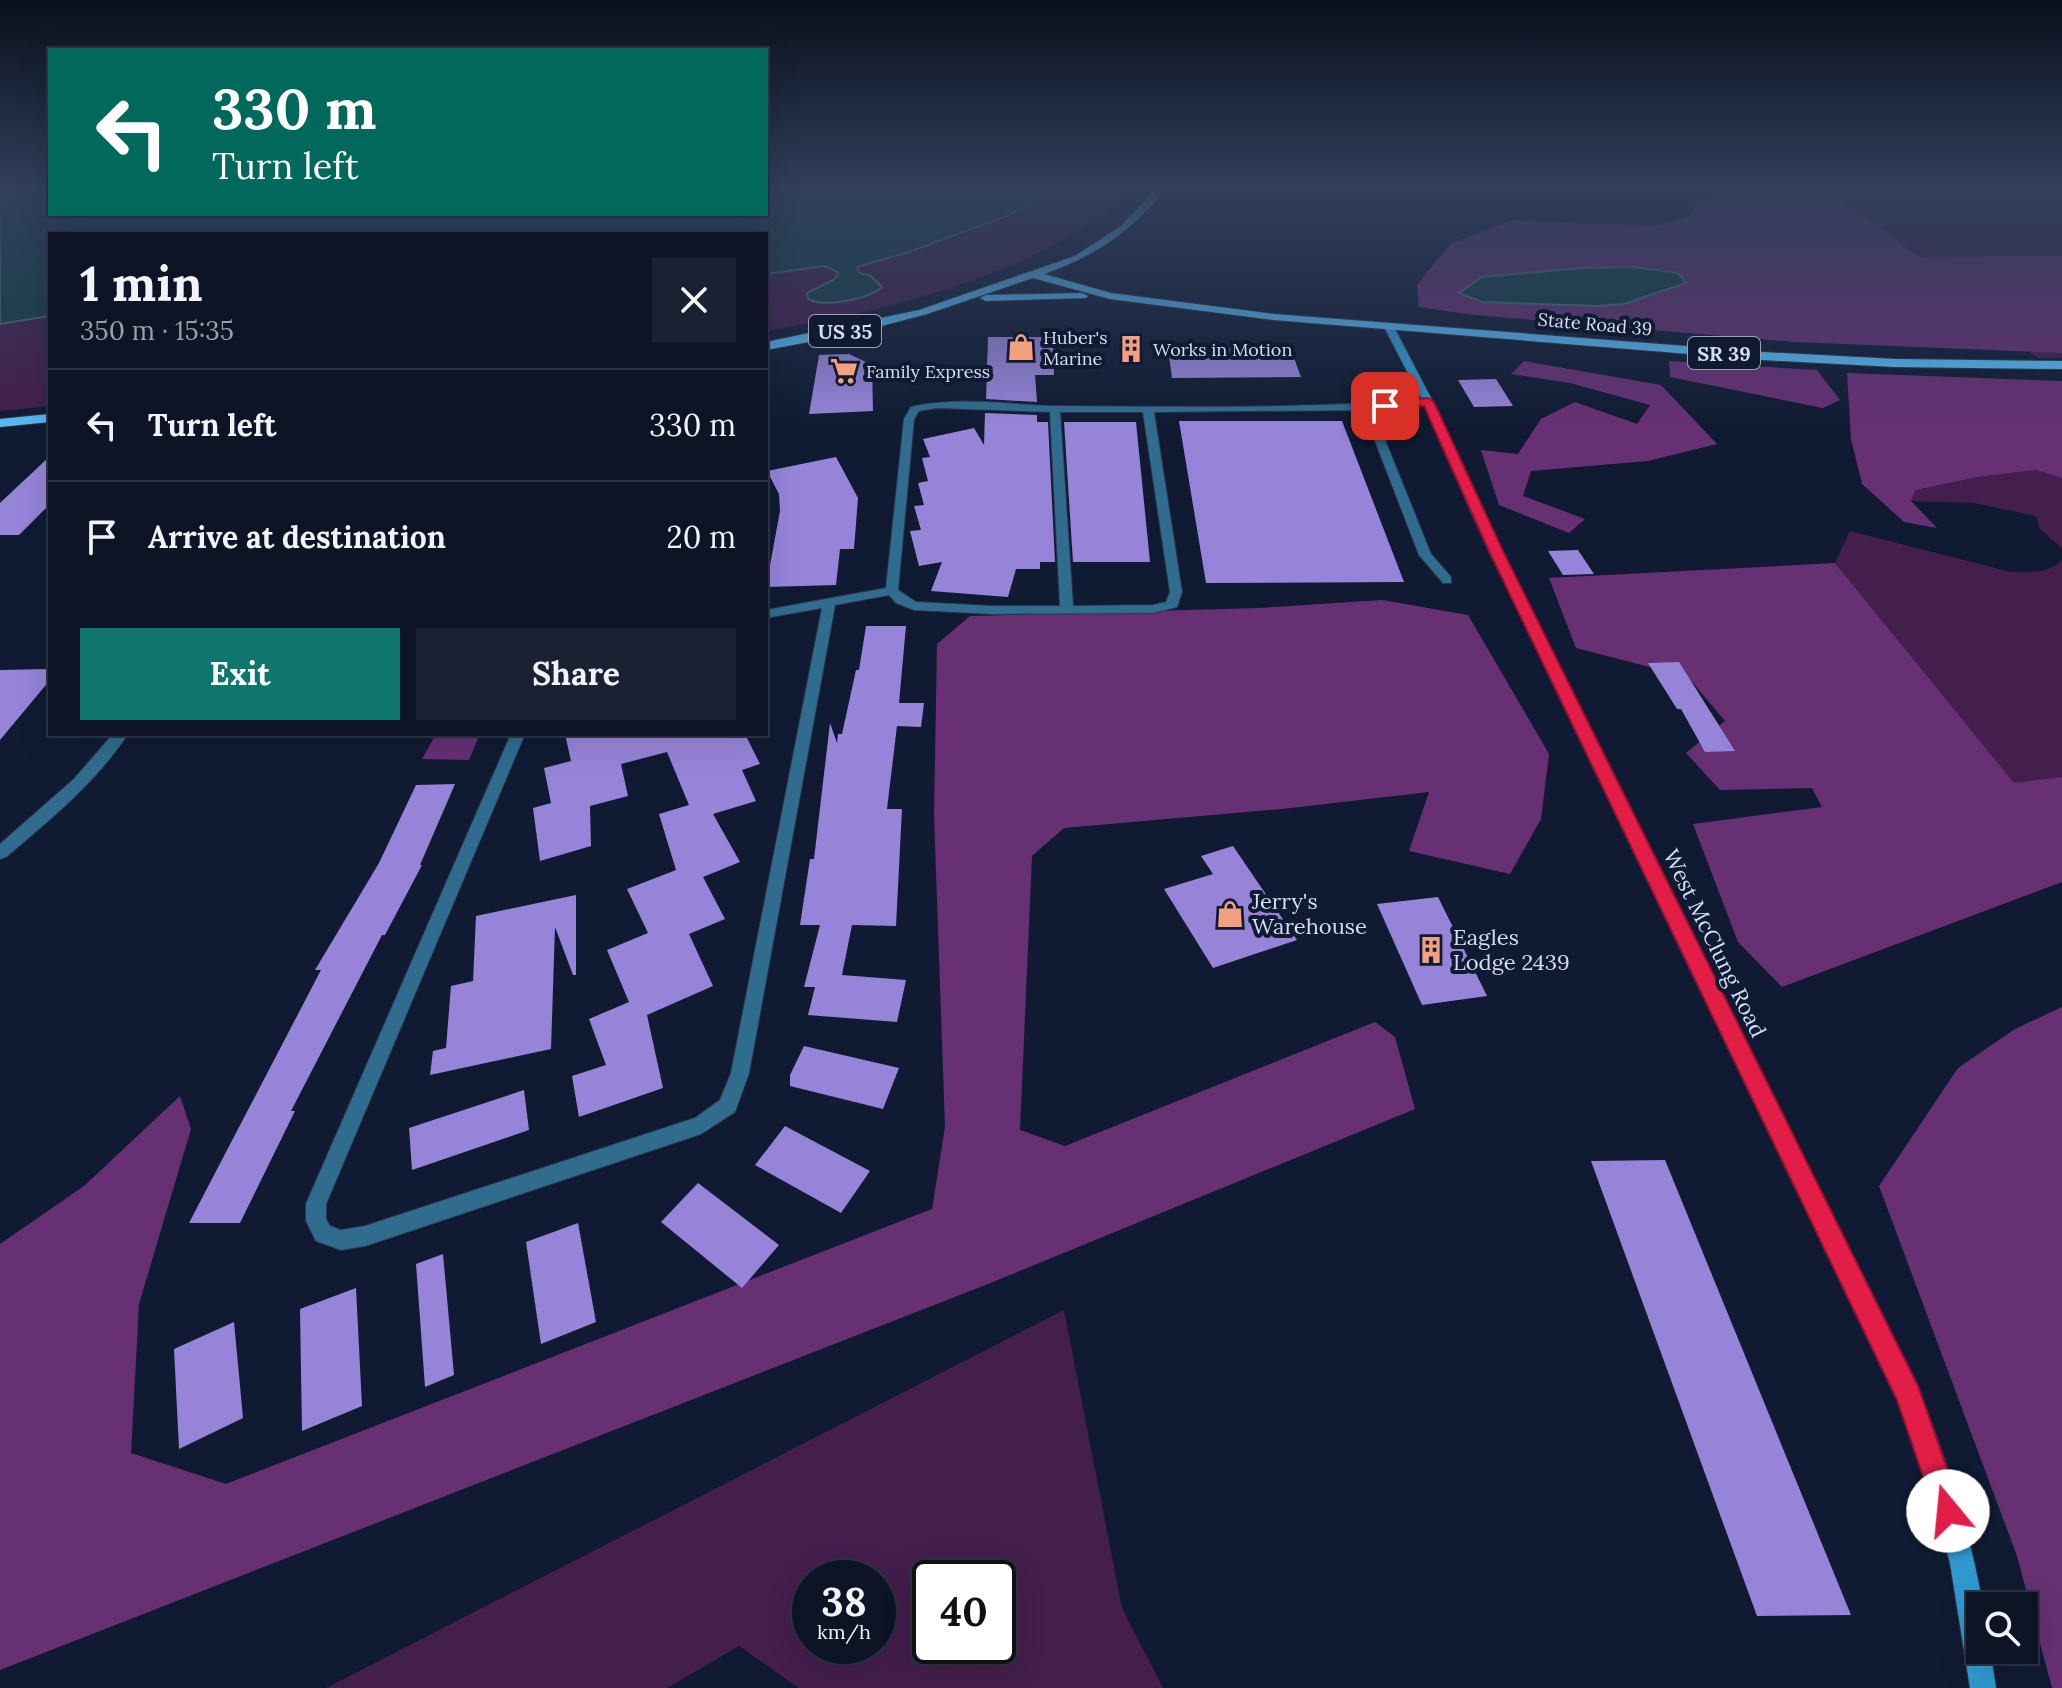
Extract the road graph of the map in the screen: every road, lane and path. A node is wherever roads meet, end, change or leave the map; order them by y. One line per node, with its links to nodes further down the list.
1 (1049, 268): 2 (main road, US 35)
2 (1033, 274): 3 (main road, State Road 39 / SR 39); 4 (main road, US 35)
3 (1110, 296): 4 (main road); 5 (main road, State Road 39 / SR 39)
4 (962, 300): 6 (main road, US 35)
5 (1388, 325): 7 (main road, State Road 39 / SR 39); 8 (street, West McClung Road)
6 (768, 346)
7 (2062, 365)
8 (1428, 402): 9 (street); 22 (street, West McClung Road)
9 (1367, 407): 10 (street); 14 (street)
10 (1148, 408): 11 (street); 17 (street)
11 (1055, 409): 15 (street); 17 (street)
12 (48, 418): 13 (main road)
13 (0, 423)
14 (1447, 580)
15 (892, 591): 16 (street); 17 (street)
16 (829, 603): 18 (street); 20 (street)
17 (1067, 609)
18 (768, 614)
19 (119, 736): 21 (street)
20 (517, 736)
21 (0, 853)
22 (1983, 1688)

